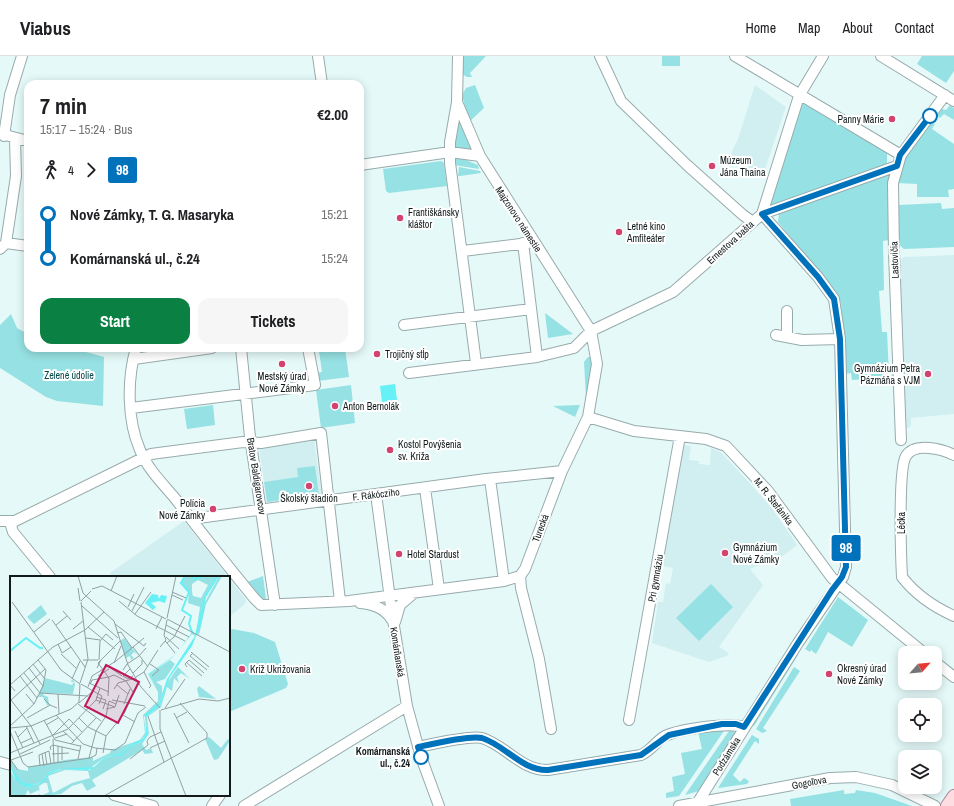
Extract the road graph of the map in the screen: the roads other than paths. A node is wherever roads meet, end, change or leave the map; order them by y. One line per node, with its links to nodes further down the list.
1 (22, 56): 13 (street)
2 (318, 56): 8 (street)
3 (458, 56): 12 (street)
4 (600, 56): 22 (street)
5 (735, 56): 10 (street)
6 (823, 56): 10 (street, Ernestova bašta)
7 (882, 56): 9 (street)
8 (321, 80)
9 (945, 95): 11 (street); 17 (street, Lastovičia)
10 (799, 96): 17 (street); 21 (street, Ernestova bašta)
11 (954, 101)
12 (456, 102): 16 (street); 18 (street, Majzonovo námestie)
13 (2, 135): 14 (street)
14 (15, 138): 15 (street); 25 (street)
15 (24, 140)
16 (450, 152): 18 (street); 19 (street); 27 (street)
17 (900, 155): 20 (street, Lastovičia)
18 (480, 156): 23 (street, Majzonovo námestie)
19 (364, 164)
20 (897, 166): 21 (street); 48 (street, Lastovičia)
21 (762, 214): 22 (street, Ernestova bašta); 35 (street, Podzámska)
22 (753, 222): 32 (street, Ernestova bašta)
23 (534, 242): 24 (street); 32 (street, Majzonovo námestie)
24 (523, 243): 27 (street); 28 (street, Majzonovo námestie)
25 (3, 246): 26 (street)
26 (24, 246)
27 (463, 251): 30 (street)
28 (531, 309): 30 (street); 40 (street, Majzonovo námestie)
29 (787, 311): 34 (street)
30 (470, 317): 31 (street); 42 (street)
31 (404, 325)
32 (591, 331): 40 (street, Ernestova bašta); 46 (street, Turecká)
33 (776, 335): 34 (street)
34 (787, 337): 35 (street)
35 (840, 339): 63 (street, Podzámska)
36 (135, 352): 41 (street)
37 (184, 352): 41 (street)
38 (241, 352): 44 (street, Bratov Baldigarovcov)
39 (309, 352): 44 (street)
40 (537, 357): 42 (street, Ernestova bašta)
41 (134, 359): 45 (street)
42 (476, 363): 43 (street, Ernestova bašta)
43 (409, 373)
44 (246, 394): 45 (street); 49 (street, Bratov Baldigarovcov)
45 (131, 408): 51 (street)
46 (588, 417): 47 (street, M. R. Štefánika); 52 (street, Turecká)
47 (680, 436): 63 (street, M. R. Štefánika); 75 (street, Pri gymnáziu)
48 (901, 440)
49 (252, 442): 51 (street); 56 (street); 57 (street, Bratov Baldigarovcov)
50 (954, 455): 69 (street, Lécka)
51 (143, 457): 58 (street); 59 (street)
52 (562, 471): 53 (street, F. Rákócziho); 61 (street, Turecká)
53 (490, 479): 54 (street, F. Rákócziho); 62 (street)
54 (425, 488): 55 (street, F. Rákócziho); 64 (street)
55 (376, 494): 56 (street, F. Rákócziho); 66 (street, Komárňanská)
56 (328, 500): 57 (street, F. Rákócziho); 67 (street)
57 (261, 510): 58 (street, F. Rákócziho); 68 (street, Bratov Baldigarovcov)
58 (191, 519): 68 (street)
59 (5, 521): 60 (street)
60 (49, 576)
61 (520, 576): 62 (street); 77 (street)
62 (504, 581): 64 (street)
63 (838, 583): 71 (street, M. R. Štefánika); 76 (street, Podzámska)
64 (439, 589): 65 (street)
65 (416, 593): 66 (street); 70 (street)
66 (389, 596): 67 (street); 70 (street, Komárňanská)
67 (344, 601): 68 (street); 70 (street)
68 (275, 605)
69 (954, 616)
70 (394, 625): 74 (street, Komárňanská)
71 (915, 646)
72 (942, 668): 73 (street)
73 (954, 677)
74 (407, 706): 78 (street, Komárňanská); 89 (street)
75 (629, 720)
76 (744, 727): 78 (street); 85 (street, Podzámska)
77 (551, 729)
78 (418, 747): 90 (street, Komárňanská)
79 (0, 762): 80 (street)
80 (10, 765)
81 (118, 796): 86 (street)
82 (220, 796): 87 (street)
83 (221, 796): 88 (street)
84 (954, 796): 93 (main road)
85 (698, 802): 91 (street, Gogoľova); 92 (street, Gogoľova)
86 (153, 806)
87 (212, 806)
88 (222, 806)
89 (244, 806)
90 (439, 806)
91 (679, 806)
92 (935, 806)
93 (947, 806)

